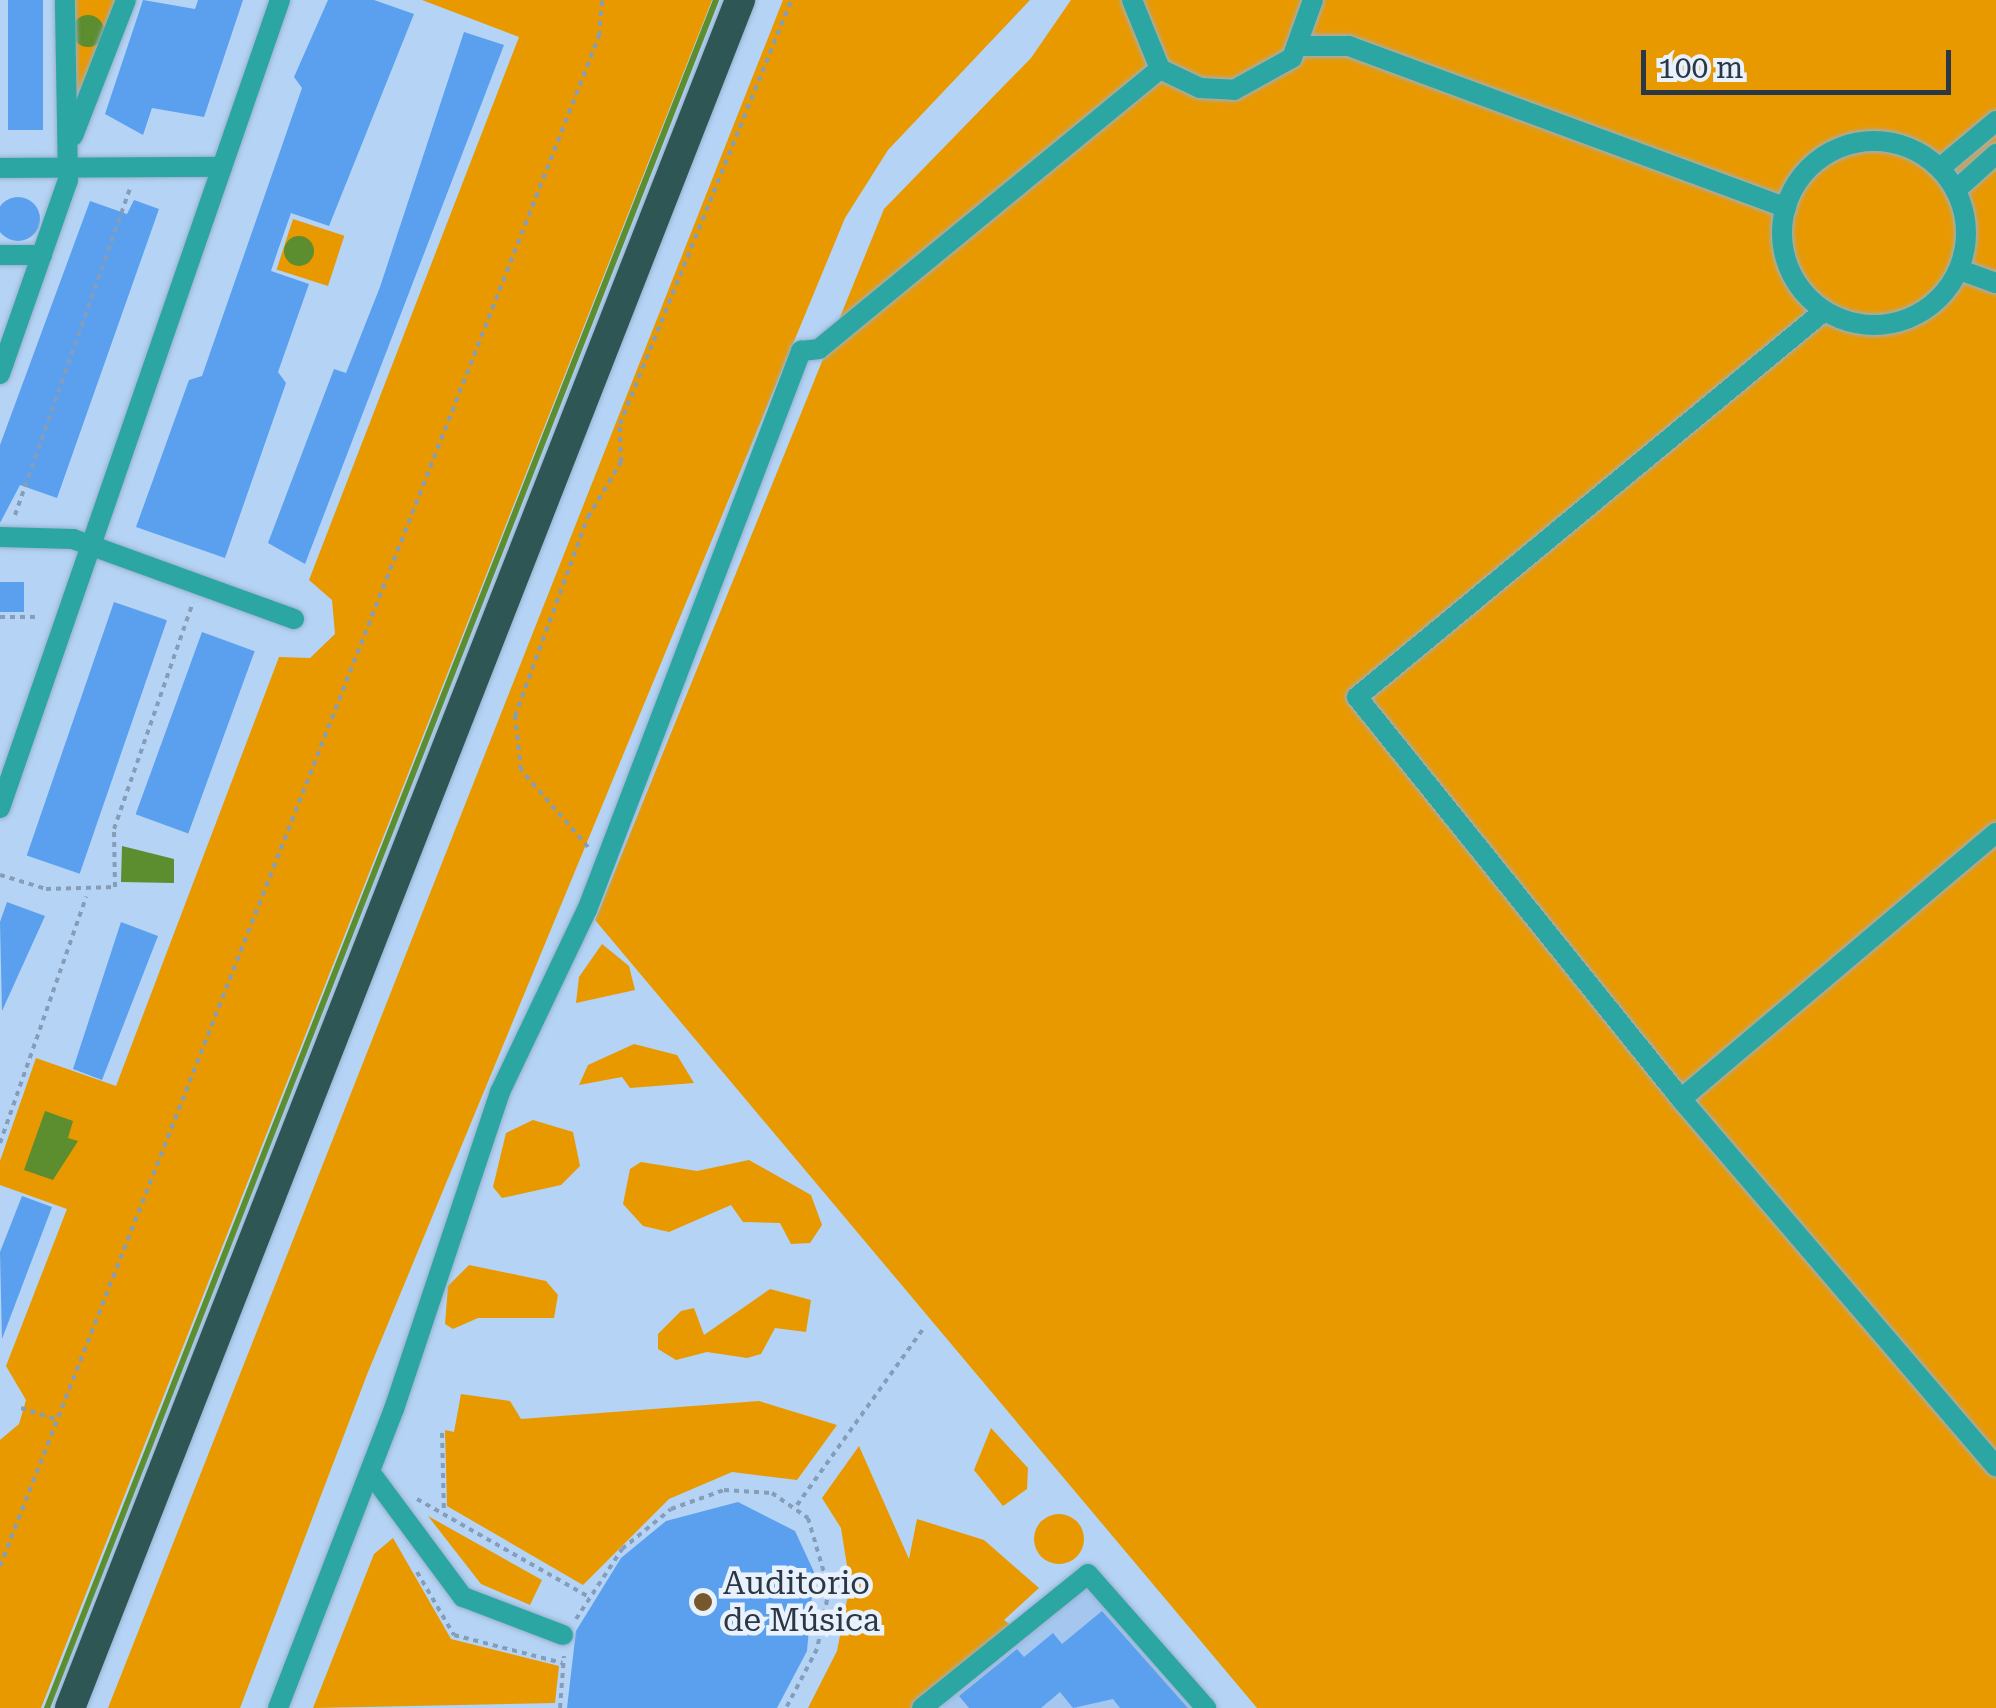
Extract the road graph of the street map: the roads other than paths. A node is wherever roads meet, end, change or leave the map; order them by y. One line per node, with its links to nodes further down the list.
1 (65, 0): 11 (street)
2 (126, 0): 11 (street)
3 (280, 0): 13 (street)
4 (740, 0): 34 (highway)
5 (1132, 0): 9 (street)
6 (1312, 6): 7 (street); 8 (street)
7 (1300, 46): 8 (street); 9 (street)
8 (1349, 46): 18 (street)
9 (1160, 68): 32 (street)
10 (1996, 122): 16 (street)
11 (73, 136): 15 (street)
12 (1996, 154): 17 (street)
13 (222, 167): 15 (street); 26 (street)
14 (0, 168): 15 (street)
15 (70, 168): 20 (street)
16 (1940, 168): 17 (street); 18 (street)
17 (1956, 190): 21 (street)
18 (1786, 208): 23 (street)
19 (0, 255): 20 (street)
20 (42, 255): 24 (street)
21 (1960, 270): 22 (street); 23 (street)
22 (1996, 283)
23 (1824, 311): 30 (street)
24 (0, 374)
25 (0, 537): 26 (street)
26 (90, 544): 27 (street); 28 (street)
27 (294, 619)
28 (0, 808)
29 (1996, 833): 30 (street)
30 (1681, 1098): 31 (street)
31 (1996, 1467)
32 (370, 1472): 33 (street); 35 (street)
33 (567, 1638)
34 (70, 1708)
35 (278, 1708)
36 (922, 1708): 37 (street)
37 (1206, 1708)

